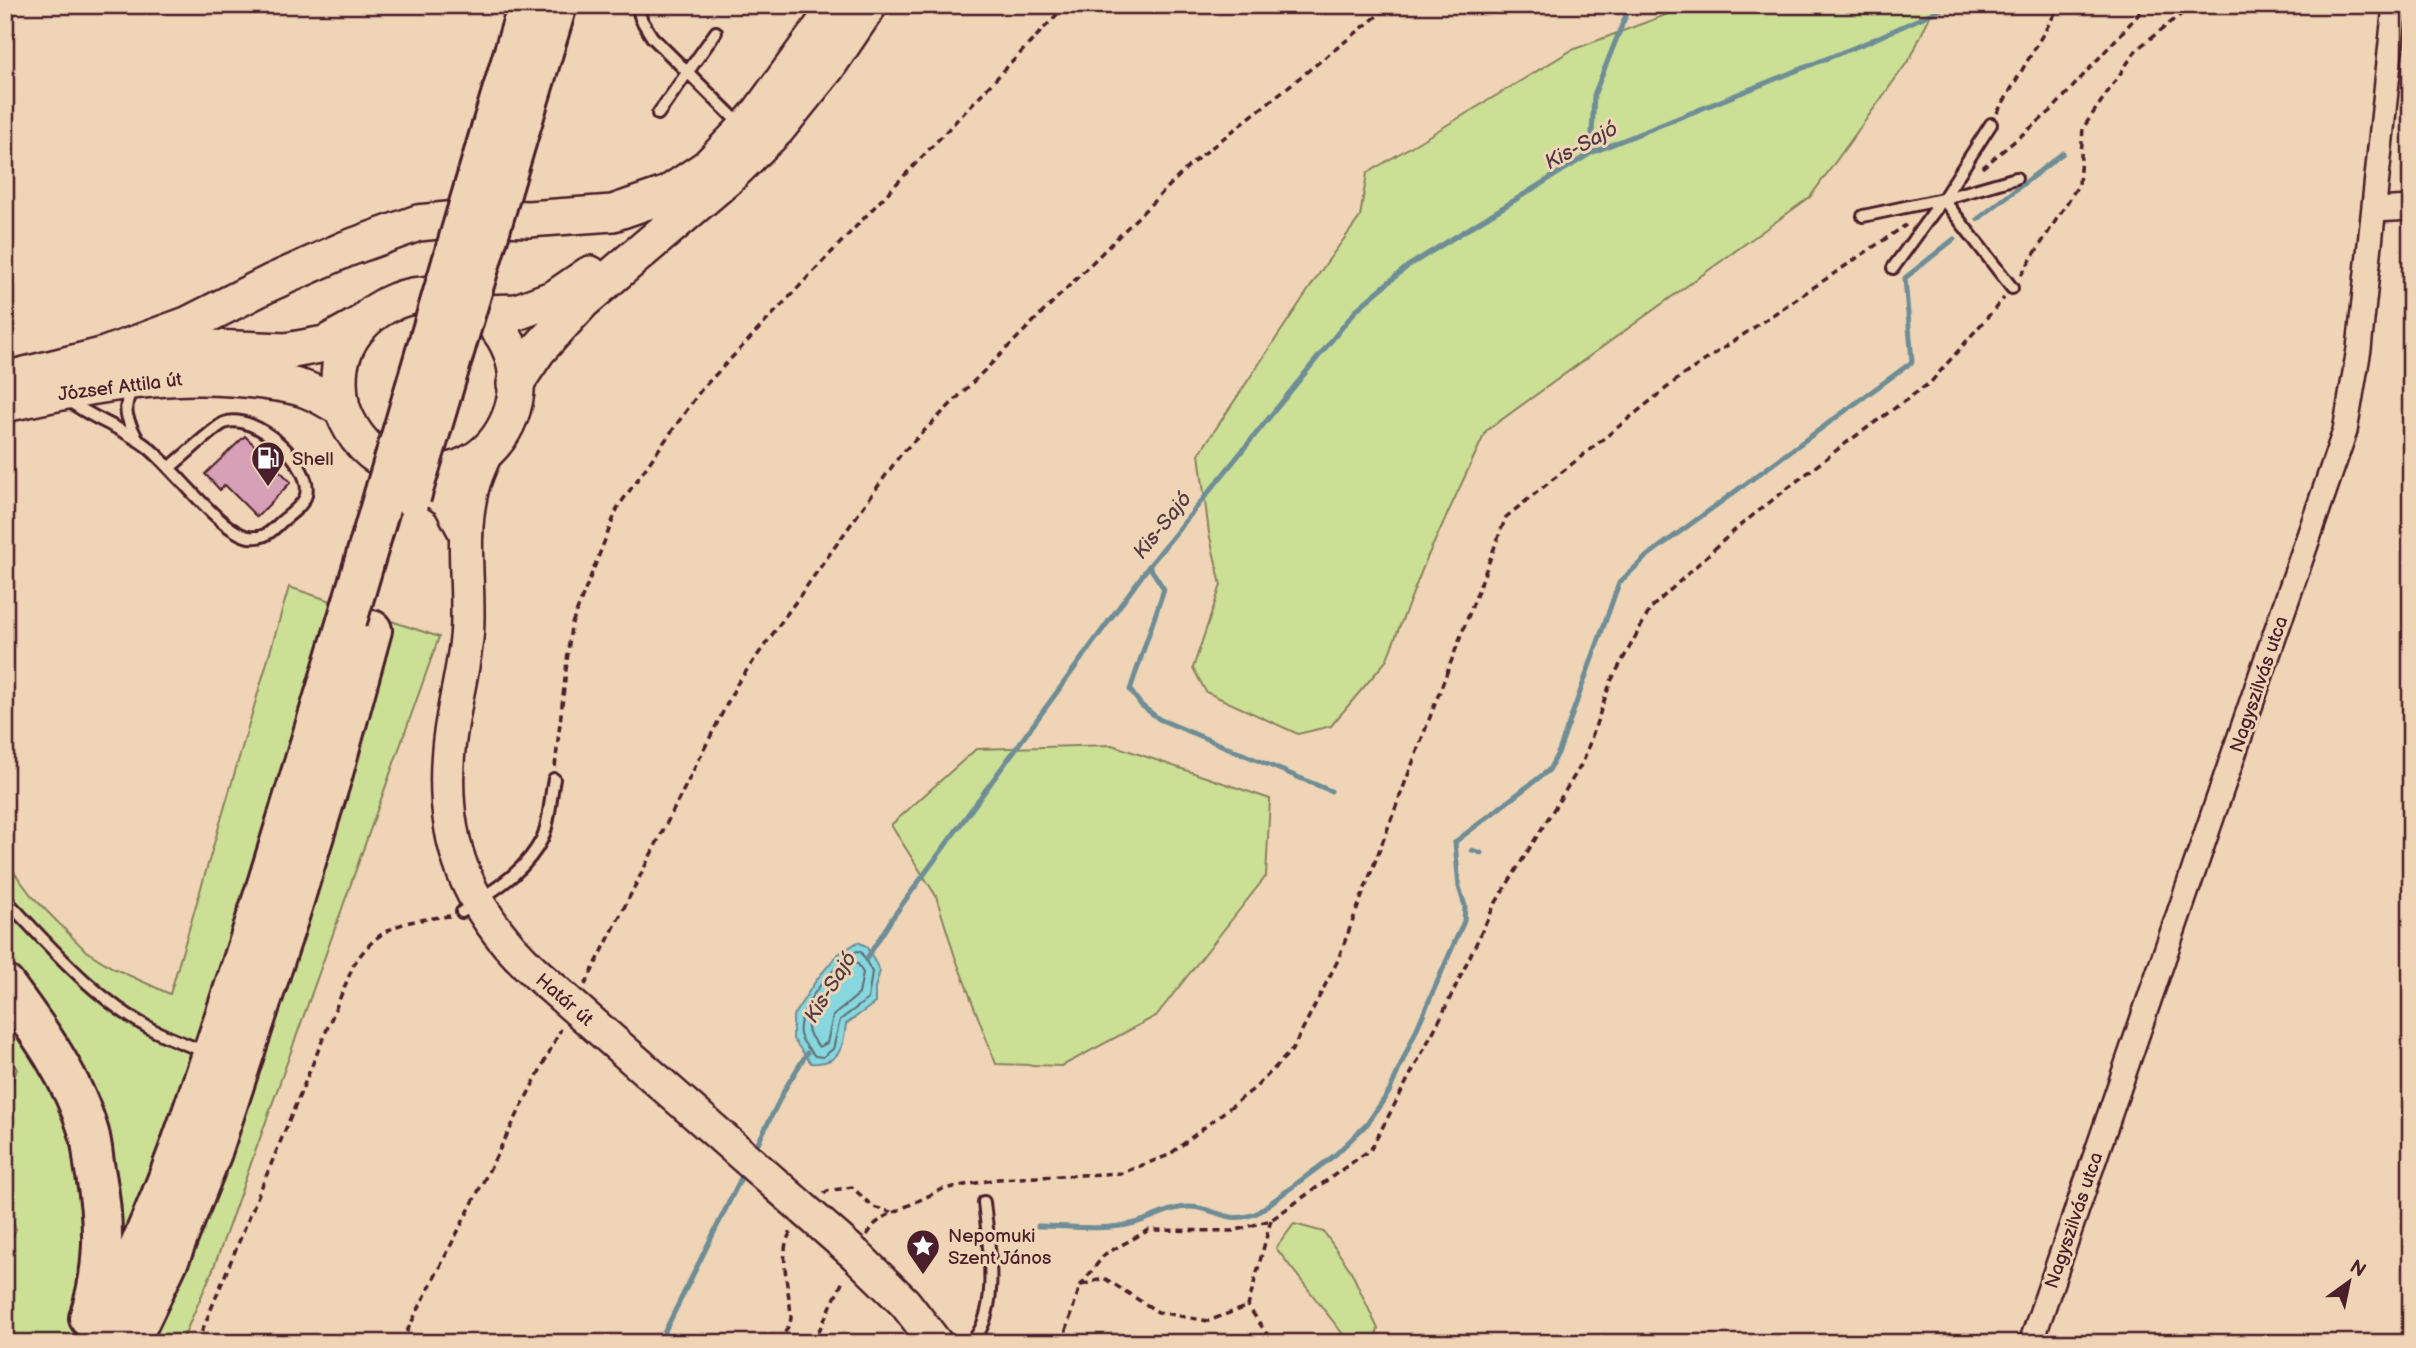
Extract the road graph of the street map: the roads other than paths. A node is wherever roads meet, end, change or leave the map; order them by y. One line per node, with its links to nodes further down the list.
1 (528, 5): 12 (highway)
2 (557, 5): 12 (highway)
3 (638, 5): 8 (lane)
4 (838, 5): 11 (main road)
5 (869, 5): 26 (main road)
6 (2395, 5): 16 (street, Nagyszilvás utca)
7 (716, 32): 8 (lane)
8 (689, 73): 9 (lane); 11 (lane)
9 (658, 114)
10 (1991, 124): 14 (lane)
11 (745, 129): 20 (main road); 22 (main road)
12 (504, 134): 34 (highway, bridge)
13 (2016, 178): 14 (lane)
14 (1943, 199): 17 (lane); 18 (lane); 19 (lane)
15 (2411, 208): 16 (street)
16 (2375, 210): 46 (street, Nagyszilvás utca)
17 (1863, 216)
18 (1893, 268)
19 (2012, 288)
20 (481, 313): 21 (main road); 26 (main road)
21 (363, 323): 22 (main road); 28 (main road)
22 (102, 356): 24 (main road, József Attila út)
23 (5, 380): 24 (main road, József Attila út)
24 (56, 380): 25 (main road, József Attila út); 27 (main road, József Attila út); 29 (lane)
25 (138, 380): 28 (main road, József Attila út); 29 (lane)
26 (515, 384): 30 (main road)
27 (5, 404)
28 (342, 408): 32 (main road)
29 (138, 440): 31 (lane)
30 (485, 454): 32 (main road); 33 (main road, Határ út)
31 (170, 467): 31 (lane)
32 (399, 467): 33 (main road)
33 (466, 534): 37 (main road, Határ út)
34 (360, 626): 39 (highway); 43 (highway)
35 (554, 779): 37 (lane)
36 (5, 898): 39 (lane)
37 (469, 906): 44 (main road, Határ út, bridge)
38 (5, 985): 41 (highway)
39 (212, 1054): 42 (highway)
40 (984, 1202): 45 (lane)
41 (80, 1343)
42 (96, 1343)
43 (129, 1343)
44 (936, 1343)
45 (970, 1343)
46 (2031, 1343)

